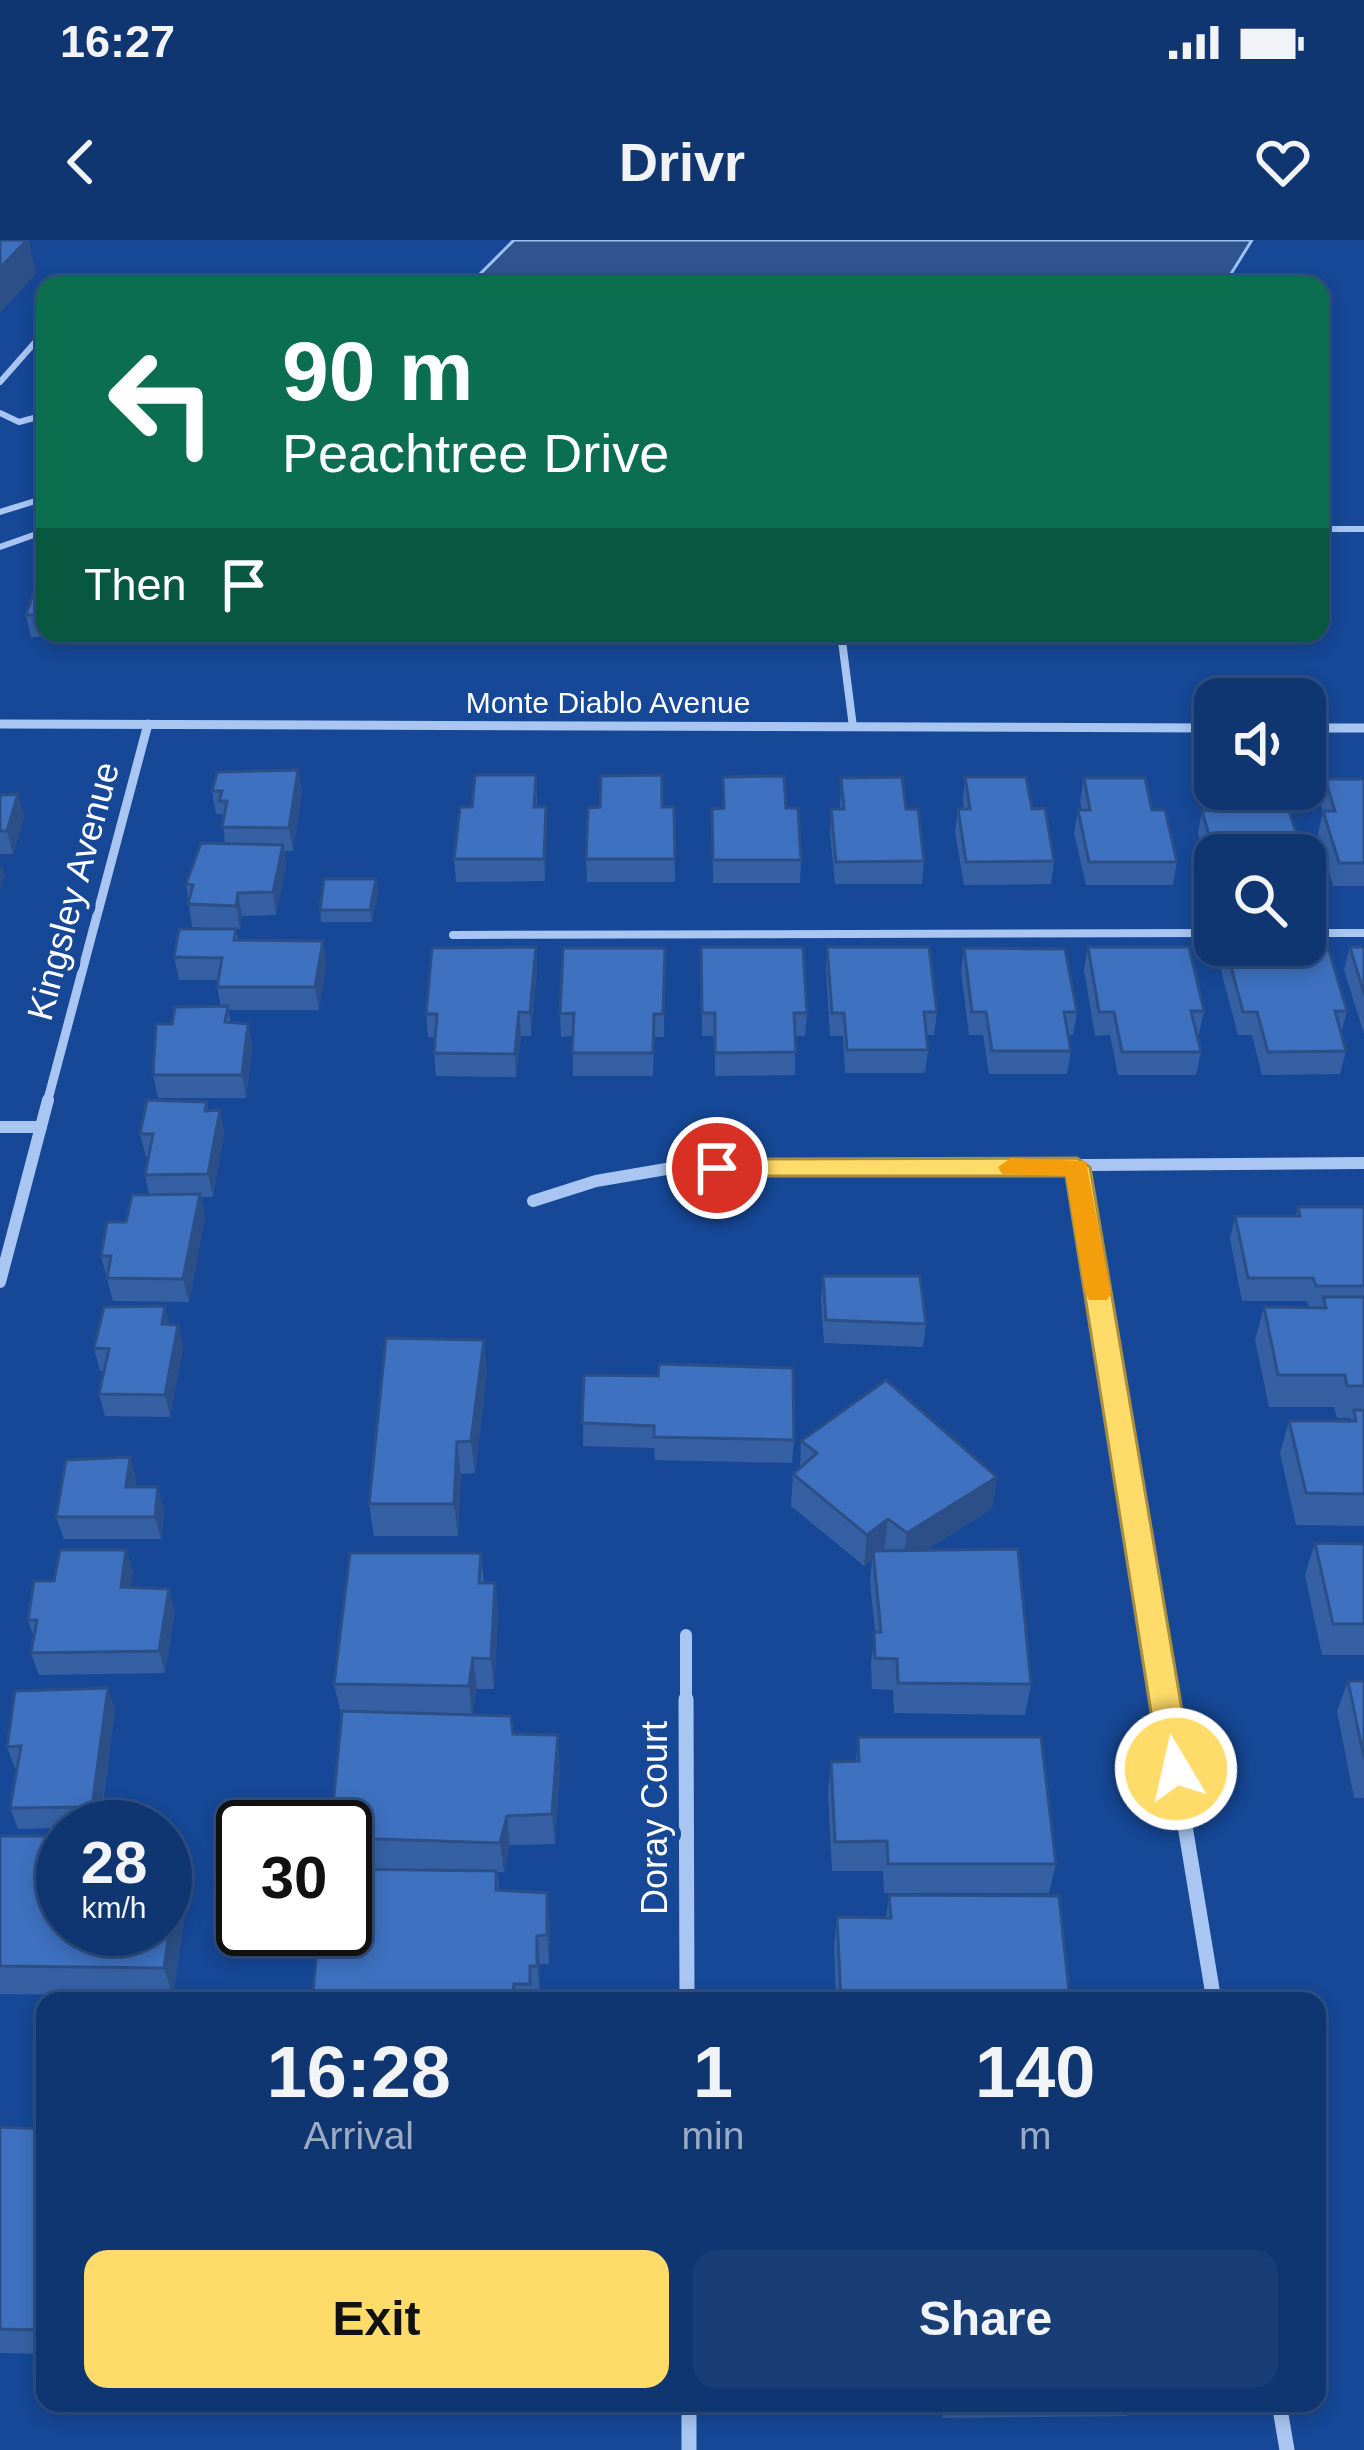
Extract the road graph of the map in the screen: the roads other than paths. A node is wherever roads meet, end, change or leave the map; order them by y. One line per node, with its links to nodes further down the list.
1 (36, 341): 2 (lane)
2 (0, 382)
3 (0, 413): 4 (lane)
4 (36, 417)
5 (36, 501): 6 (lane)
6 (0, 512)
7 (1329, 529): 8 (lane)
8 (1364, 529)
9 (36, 534): 10 (lane)
10 (0, 547)
11 (842, 642): 14 (lane)
12 (0, 724): 13 (street, Monte Diablo Avenue)
13 (148, 724): 14 (street, Monte Diablo Avenue); 23 (street, Kingsley Avenue)
14 (853, 727): 15 (street, Monte Diablo Avenue)
15 (1194, 728)
16 (1326, 728): 17 (street)
17 (1364, 728)
18 (1194, 933): 21 (lane)
19 (1326, 933): 20 (lane)
20 (1364, 933)
21 (453, 935)
22 (0, 1127): 23 (street)
23 (41, 1127): 27 (street, Kingsley Avenue)
24 (1364, 1163): 25 (street)
25 (1077, 1167): 26 (street); 30 (street)
26 (533, 1202)
27 (0, 1282)
28 (686, 1635): 29 (street, Doray Court)
29 (687, 1992)
30 (1213, 1992)
31 (688, 2412): 33 (street)
32 (1281, 2412): 34 (street)
33 (689, 2450)
34 (1287, 2450)

